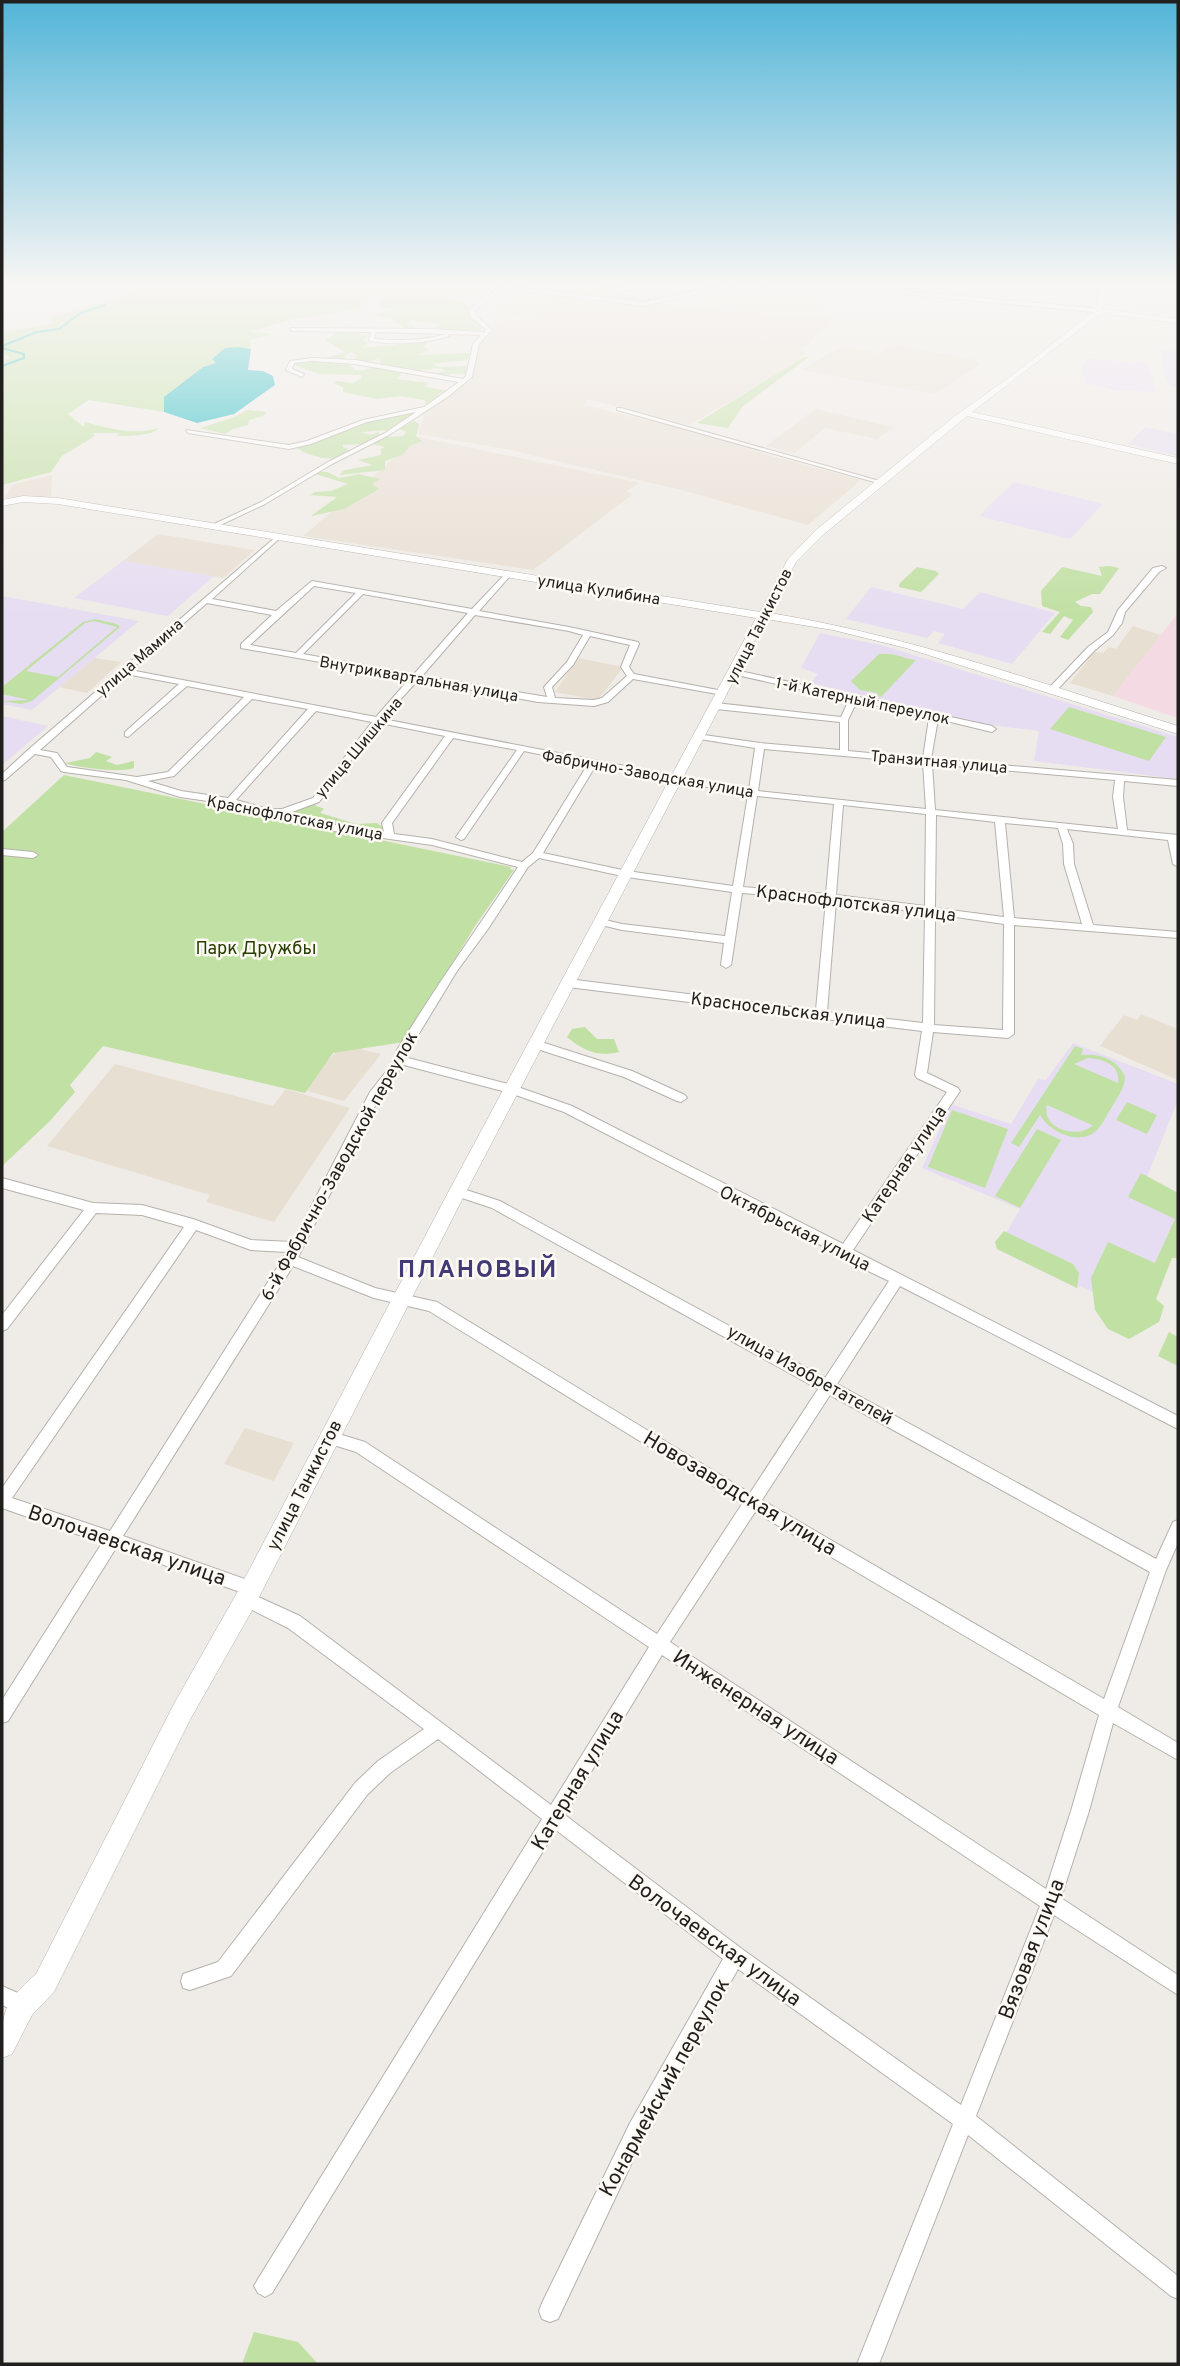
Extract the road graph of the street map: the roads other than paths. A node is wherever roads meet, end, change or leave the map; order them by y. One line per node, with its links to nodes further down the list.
1 (442, 396): 3 (street)
2 (988, 396): 5 (main road, улица Танкистов)
3 (424, 409): 6 (street); 10 (street)
4 (619, 410): 8 (street)
5 (965, 413): 7 (main road); 8 (main road, улица Танкистов)
6 (188, 431)
7 (1178, 461)
8 (880, 482): 18 (main road, улица Танкистов)
9 (5, 502): 10 (main road, улица Кулибина)
10 (214, 526): 11 (main road, улица Кулибина)
11 (278, 537): 13 (main road, улица Кулибина); 15 (street, улица Мамина)
12 (1162, 568): 26 (street)
13 (507, 574): 16 (street, улица Шишкина); 18 (main road, улица Кулибина)
14 (361, 592): 16 (street, Внутриквартальная улица); 17 (street, Внутриквартальная улица); 20 (street)
15 (205, 600): 17 (street); 21 (street, улица Мамина)
16 (472, 612): 19 (street, Внутриквартальная улица); 24 (street, улица Шишкина)
17 (278, 614): 20 (street, Внутриквартальная улица)
18 (762, 615): 22 (main road, улица Танкистов); 26 (main road, улица Кулибина)
19 (587, 635): 23 (street, Внутриквартальная улица); 29 (street)
20 (298, 655): 24 (street, Внутриквартальная улица)
21 (123, 671): 25 (street, Фабрично-Заводская улица); 43 (street, улица Мамина)
22 (734, 672): 27 (main road, улица Танкистов); 30 (street, 1-й Катерный переулок)
23 (631, 676): 27 (street); 29 (street, Внутриквартальная улица)
24 (417, 677): 29 (street, Внутриквартальная улица); 35 (street, улица Шишкина)
25 (185, 683): 28 (street, Фабрично-Заводская улица); 38 (street)
26 (1052, 690): 37 (main road, улица Кулибина)
27 (723, 693): 31 (main road, улица Танкистов)
28 (250, 696): 32 (street, Фабрично-Заводская улица); 50 (street)
29 (551, 698)
30 (854, 698): 33 (street, 1-й Катерный переулок); 34 (street)
31 (716, 706): 34 (street); 40 (main road, улица Танкистов)
32 (313, 709): 35 (street, Фабрично-Заводская улица); 53 (street)
33 (934, 716): 36 (street, 1-й Катерный переулок); 45 (street, Катерная улица)
34 (844, 720): 44 (street)
35 (377, 721): 39 (street, Фабрично-Заводская улица); 55 (street, улица Шишкина)
36 (992, 729)
37 (1178, 730)
38 (128, 734)
39 (450, 735): 42 (street, Фабрично-Заводская улица); 60 (street)
40 (700, 736): 41 (street, Транзитная улица); 48 (main road, улица Танкистов)
41 (760, 746): 44 (street, Транзитная улица); 52 (street)
42 (521, 750): 46 (street, Фабрично-Заводская улица); 61 (street)
43 (32, 751): 47 (street, улица Мамина); 50 (street, Краснофлотская улица)
44 (844, 753): 45 (street, Транзитная улица)
45 (927, 759): 49 (street, Транзитная улица); 56 (street, Катерная улица)
46 (593, 764): 48 (street, Фабрично-Заводская улица); 67 (street, 6-й Фабрично-Заводской переулок)
47 (2, 778)
48 (677, 778): 52 (street, Фабрично-Заводская улица); 70 (main road, улица Танкистов)
49 (1120, 778): 51 (street, Транзитная улица); 59 (street)
50 (138, 780): 53 (street, Краснофлотская улица)
51 (1178, 783)
52 (752, 793): 54 (street, Фабрично-Заводская улица); 71 (street)
53 (230, 801): 55 (street, Краснофлотская улица)
54 (839, 803): 56 (street, Фабрично-Заводская улица); 72 (street)
55 (283, 812): 60 (street, Краснофлотская улица)
56 (931, 813): 57 (street, Фабрично-Заводская улица); 73 (street, Катерная улица)
57 (1000, 820): 58 (street, Фабрично-Заводская улица); 74 (street)
58 (1062, 827): 59 (street, Фабрично-Заводская улица); 76 (street)
59 (1123, 833): 62 (street, Фабрично-Заводская улица)
60 (390, 836): 63 (street, Краснофлотская улица)
61 (461, 838): 63 (street); 66 (street)
62 (1175, 838): 68 (street)
63 (444, 845): 66 (street, Краснофлотская улица)
64 (2, 852): 65 (street)
65 (33, 855)
66 (481, 855): 69 (street, Краснофлотская улица)
67 (537, 855): 69 (street, 6-й Фабрично-Заводской переулок); 70 (street, Краснофлотская улица)
68 (1178, 864)
69 (524, 865): 84 (street, 6-й Фабрично-Заводской переулок)
70 (626, 874): 71 (street, Краснофлотская улица); 75 (main road, улица Танкистов)
71 (739, 890): 72 (street, Краснофлотская улица); 78 (street)
72 (830, 897): 73 (street, Краснофлотская улица); 81 (street)
73 (928, 912): 74 (street, Краснофлотская улица); 82 (street, Катерная улица)
74 (1009, 920): 76 (street, Краснофлотская улица); 82 (street, Красносельская улица)
75 (601, 922): 78 (street); 80 (main road, улица Танкистов)
76 (1088, 926): 77 (street, Краснофлотская улица)
77 (1178, 935)
78 (730, 940): 79 (street)
79 (726, 965)
80 (568, 983): 81 (street, Красносельская улица); 83 (main road, улица Танкистов)
81 (821, 1014): 82 (street, Красносельская улица)
82 (928, 1028): 92 (street, Катерная улица)
83 (536, 1044): 85 (main road, улица Танкистов); 86 (street)
84 (402, 1060): 85 (street, Октябрьская улица); 91 (street, 6-й Фабрично-Заводской переулок)
85 (512, 1089): 88 (main road, улица Танкистов); 92 (street, Октябрьская улица)
86 (681, 1098)
87 (2, 1183): 89 (street, Новозаводская улица)
88 (457, 1192): 94 (main road, улица Танкистов); 96 (street, улица Изобретателей)
89 (93, 1208): 90 (street, Новозаводская улица); 95 (street)
90 (193, 1224): 91 (street, Новозаводская улица); 99 (street)
91 (293, 1253): 94 (street, Новозаводская улица); 102 (street, 6-й Фабрично-Заводской переулок)
92 (844, 1253): 93 (street, Октябрьская улица)
93 (897, 1280): 96 (street, Катерная улица); 97 (street, Октябрьская улица)
94 (402, 1297): 98 (main road, улица Танкистов); 100 (street, Новозаводская улица)
95 (2, 1325)
96 (827, 1384): 100 (street, Катерная улица); 103 (street, улица Изобретателей)
97 (1178, 1423)
98 (329, 1437): 104 (main road, улица Танкистов); 105 (street, Инженерная улица)
99 (2, 1501): 102 (street, Волочаевская улица)
100 (752, 1502): 105 (street, Катерная улица); 106 (street, Новозаводская улица)
101 (1178, 1527): 103 (street, Вязовая улица)
102 (110, 1540): 104 (street, Волочаевская улица); 107 (street, 6-й Фабрично-Заводской переулок)
103 (1159, 1569): 106 (street, Вязовая улица)
104 (249, 1594): 108 (street, Волочаевская улица); 116 (main road, улица Танкистов)
105 (660, 1644): 110 (street, Катерная улица); 111 (street, Инженерная улица)
106 (1109, 1709): 109 (street, Новозаводская улица); 111 (street, Вязовая улица)
107 (2, 1715)
108 (438, 1729): 110 (street, Волочаевская улица); 113 (street)
109 (1178, 1752)
110 (553, 1819): 112 (street, Волочаевская улица); 120 (street, Катерная улица)
111 (1051, 1901): 114 (street, Инженерная улица); 118 (street, Вязовая улица)
112 (735, 1956): 118 (street, Волочаевская улица); 119 (street, Конармейский переулок)
113 (190, 1981)
114 (1178, 1986)
115 (2, 1995): 116 (street)
116 (22, 2005): 117 (main road, улица Танкистов)
117 (2, 2044)
118 (965, 2120): 121 (street, Волочаевская улица); 123 (street, Вязовая улица)
119 (593, 2218): 122 (street)
120 (265, 2286)
121 (1178, 2289)
122 (550, 2311)
123 (868, 2364)

